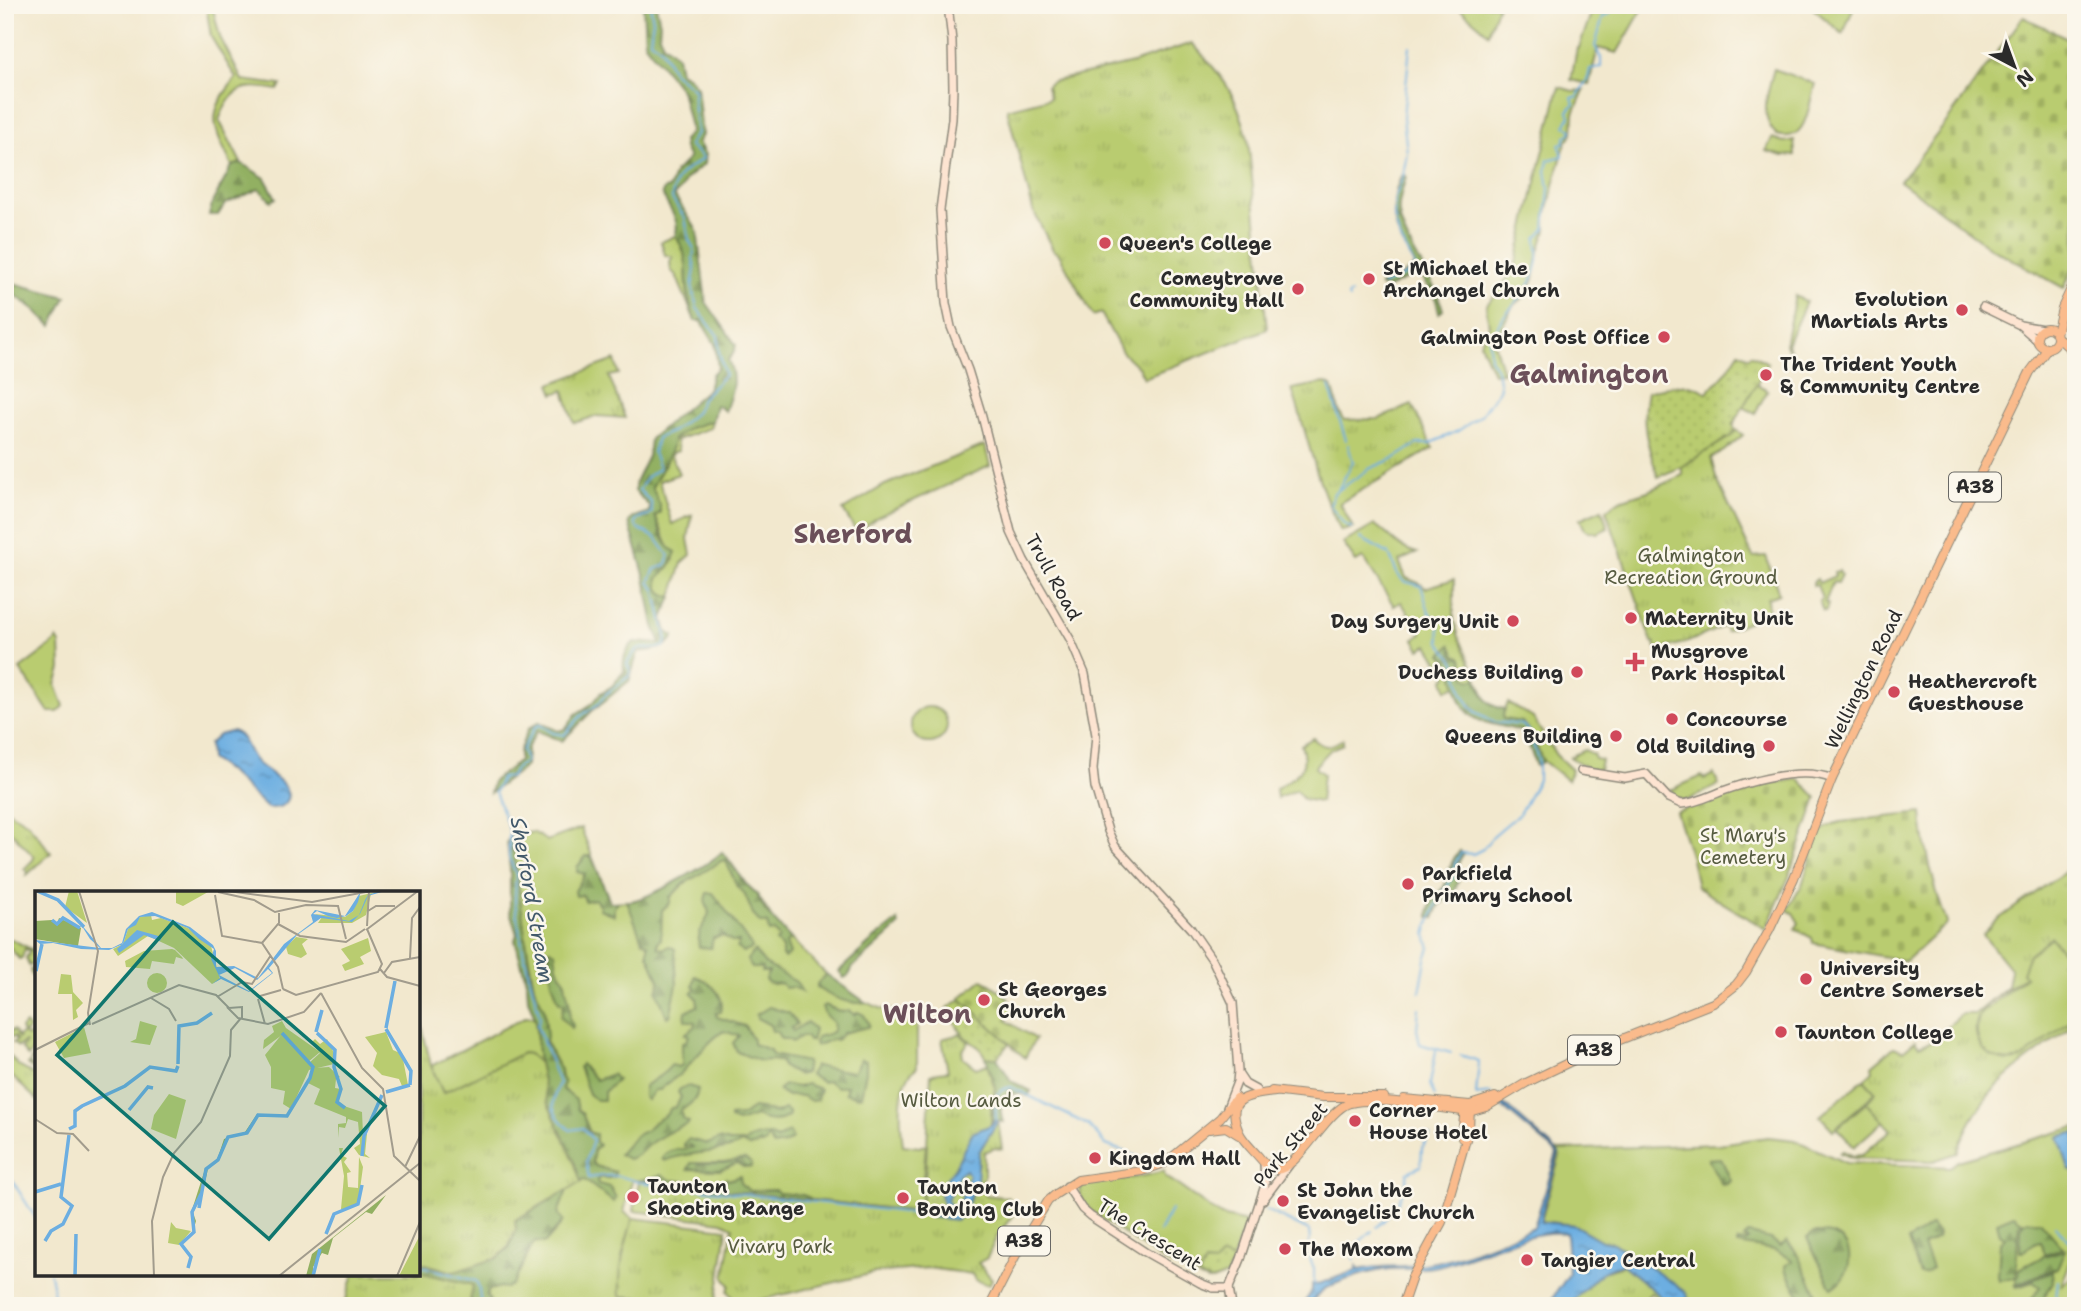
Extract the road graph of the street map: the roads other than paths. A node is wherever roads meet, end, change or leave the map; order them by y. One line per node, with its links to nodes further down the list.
1 (948, 5): 14 (street, Trull Road)
2 (2076, 278): 4 (main road, A38)
3 (1983, 307): 5 (street)
4 (2062, 308): 6 (main road, A38); 7 (main road, A38)
5 (2020, 325): 6 (street); 8 (street)
6 (2044, 328): 7 (main road); 8 (main road, A38)
7 (2056, 335): 9 (main road, A38); 10 (main road)
8 (2037, 341): 9 (main road); 11 (main road, A38)
9 (2049, 348): 10 (main road); 11 (main road, A38)
10 (2073, 353)
11 (2030, 372): 13 (main road, Wellington Road / A38)
12 (1581, 771): 13 (street)
13 (1834, 775): 18 (main road, A38)
14 (1238, 1071): 15 (street); 19 (street, Trull Road)
15 (1256, 1090): 16 (main road); 19 (main road, A38)
16 (1275, 1092): 17 (main road); 22 (main road)
17 (1323, 1097): 18 (main road); 20 (main road)
18 (1467, 1108): 20 (main road, Park Street); 30 (main road)
19 (1227, 1109): 21 (main road, A38); 22 (main road)
20 (1338, 1110): 24 (main road, Park Street)
21 (1206, 1129): 22 (main road); 25 (main road, A38)
22 (1241, 1136): 23 (main road)
23 (1264, 1163): 24 (main road); 26 (street, Park Street)
24 (1289, 1165): 26 (street, Park Street)
25 (1067, 1186): 27 (street, The Crescent); 28 (main road, A38)
26 (1259, 1206): 27 (street, Park Street)
27 (1229, 1288): 29 (street)
28 (991, 1305)
29 (1232, 1306)
30 (1402, 1306)

